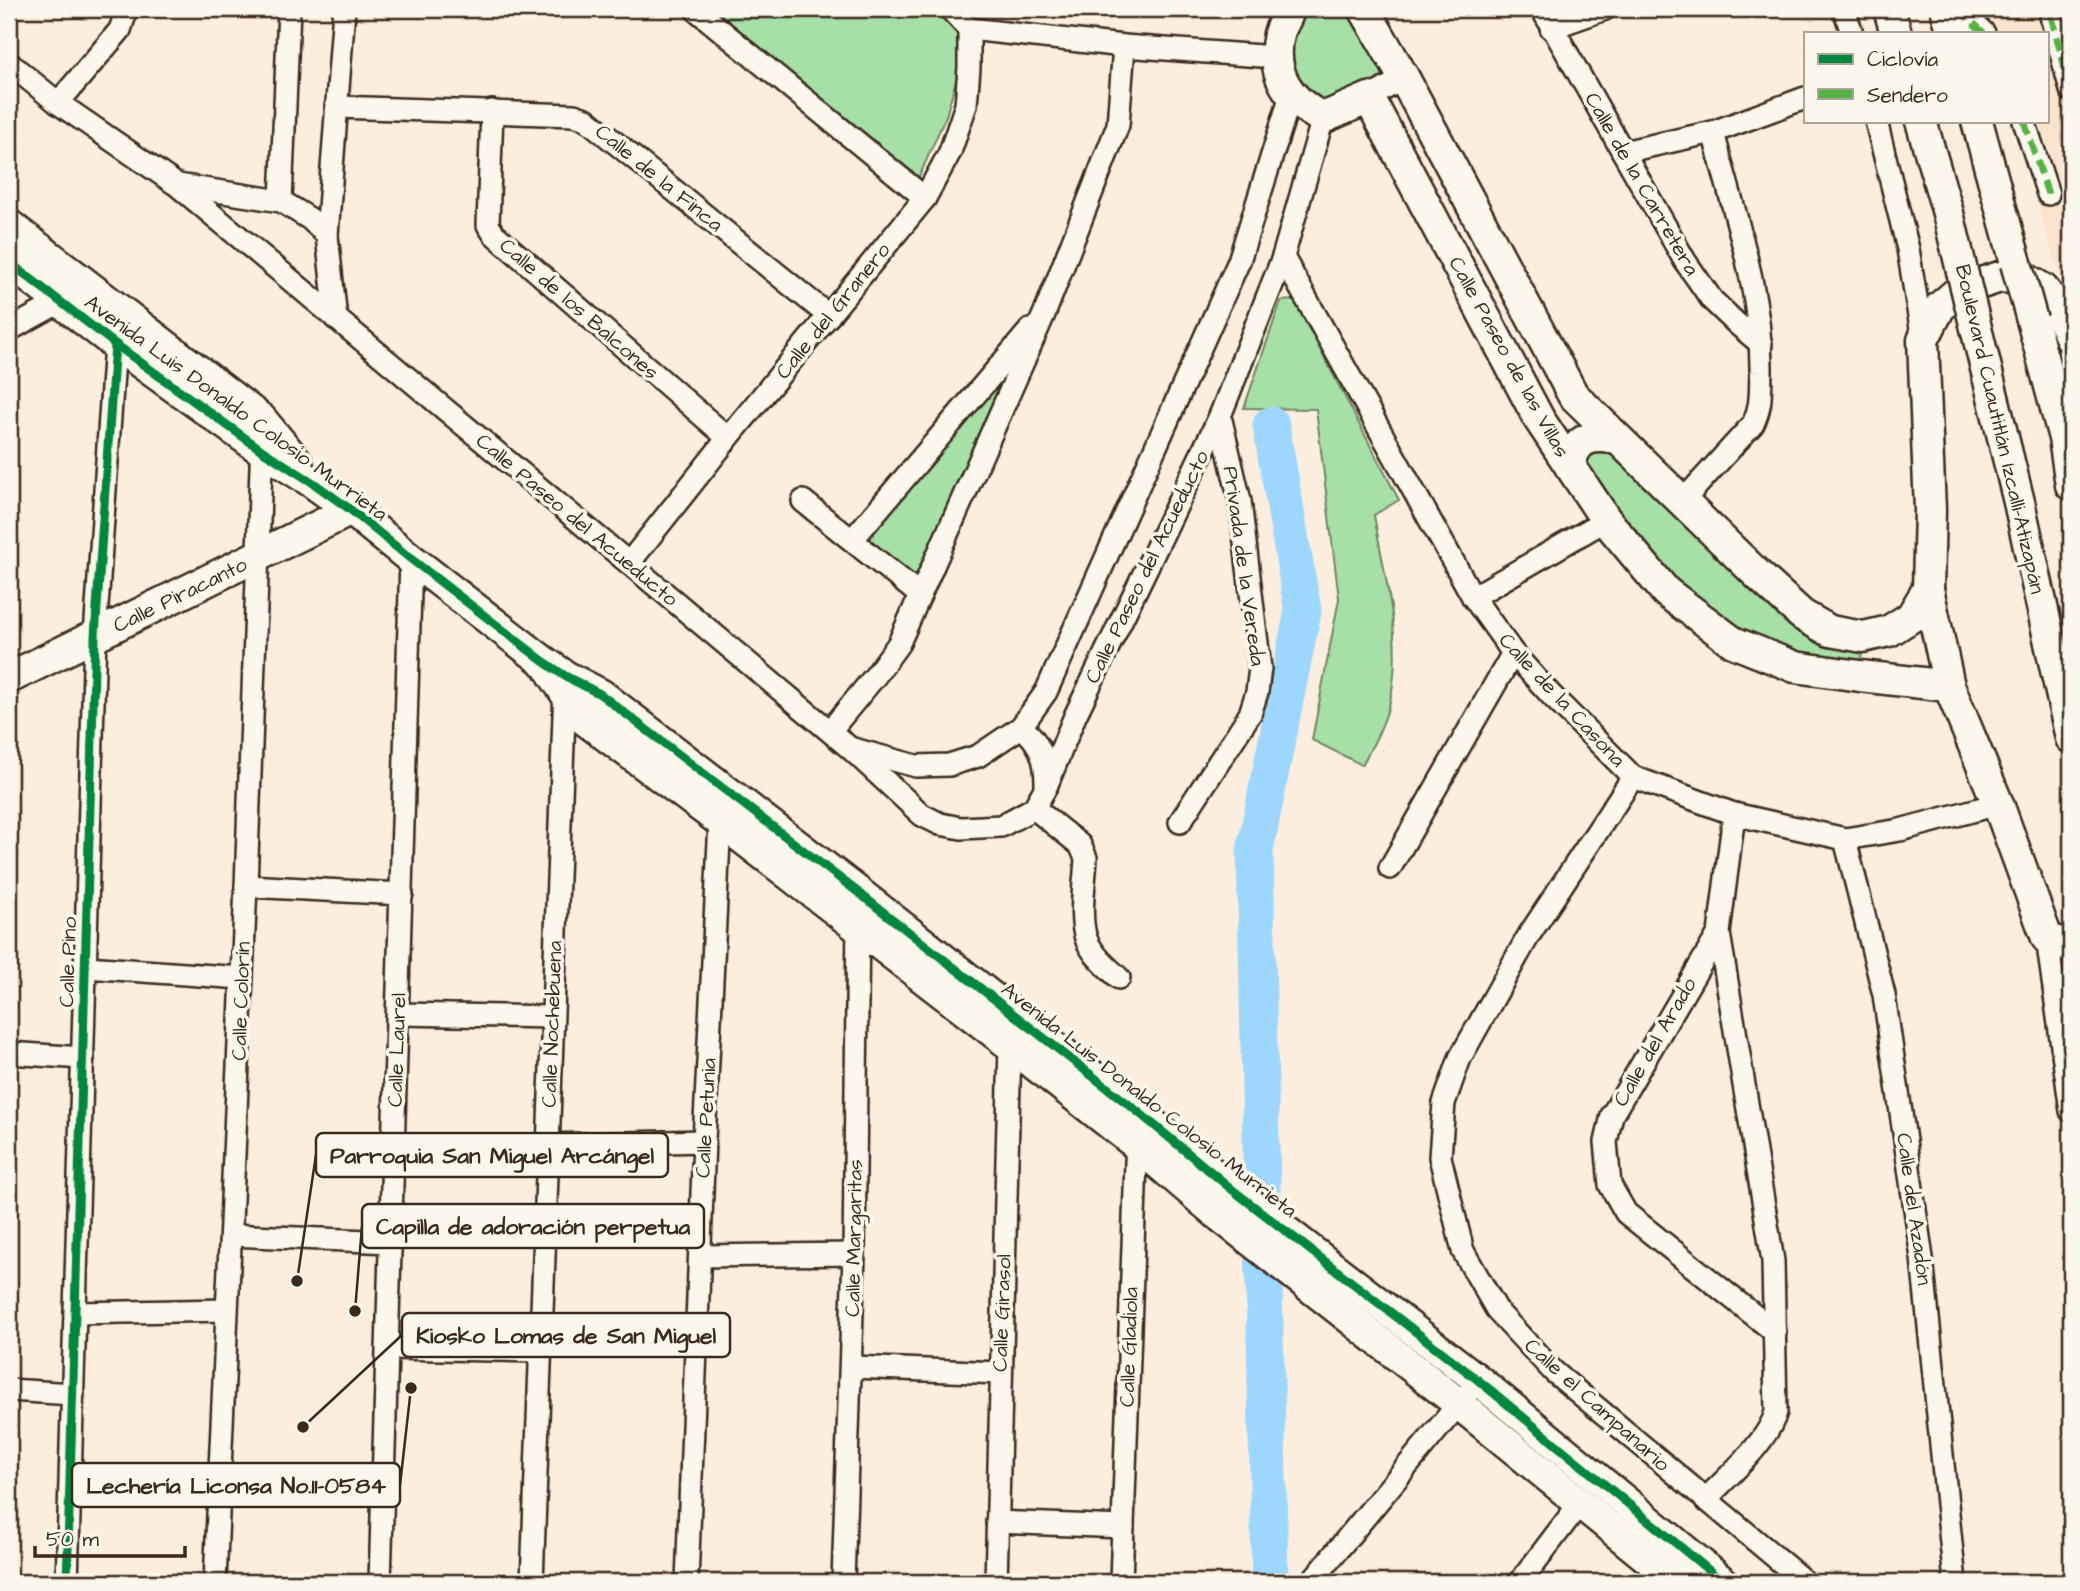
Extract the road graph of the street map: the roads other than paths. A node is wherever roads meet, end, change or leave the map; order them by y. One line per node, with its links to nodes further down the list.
1 (127, 9): 29 (street)
2 (289, 9): 42 (street)
3 (344, 9): 30 (street)
4 (695, 9): 41 (street)
5 (950, 9): 16 (street)
6 (1364, 9): 24 (street, Calle Paseo de las Villas)
7 (1542, 9): 15 (street, Calle de la Carretera)
8 (1605, 9): 15 (street)
9 (1844, 9): 17 (street)
10 (1889, 9): 18 (street)
11 (1946, 9): 19 (street)
12 (1958, 9): 20 (street)
13 (1292, 10): 22 (street)
14 (2051, 16): 25 (street)
15 (1551, 28): 38 (street, Calle de la Carretera)
16 (969, 29): 21 (street); 41 (street, Calle del Granero)
17 (1852, 32)
18 (1896, 32)
19 (1953, 32)
20 (1983, 32)
21 (1124, 46): 22 (street); 48 (street)
22 (1275, 57): 26 (street)
23 (9, 63): 29 (street, Calle Paseo del Acueducto)
24 (1404, 78): 27 (street); 59 (street, Calle Paseo de las Villas)
25 (2071, 90)
26 (1292, 95): 32 (street); 83 (street, Calle Paseo del Acueducto)
27 (1368, 98): 32 (street); 61 (street, Calle Paseo de las Villas)
28 (1804, 98): 37 (street)
29 (58, 103): 39 (street, Calle Paseo del Acueducto)
30 (336, 107): 31 (street, Calle de la Finca); 44 (street)
31 (492, 111): 49 (street, Calle de la Finca); 58 (street, Calle de los Balcones)
32 (1324, 118): 45 (street, Calle Paseo del Acueducto)
33 (1876, 122): 53 (street)
34 (1921, 122): 77 (street, Boulevard Cuautitlán Izcalli-Atizapán, bridge)
35 (1977, 122): 63 (street, bridge)
36 (2024, 122): 40 (street)
37 (1713, 132): 38 (street); 55 (street)
38 (1623, 152): 55 (street, Calle de la Carretera)
39 (177, 185): 42 (street, Calle Paseo del Acueducto); 50 (street, Calle Paseo del Acueducto)
40 (2048, 194)
41 (925, 198): 49 (street, Calle del Granero)
42 (281, 201): 44 (street, Calle Paseo del Acueducto)
43 (9, 225): 57 (street, Avenida Luis Donaldo Colosio Murrieta)
44 (327, 235): 50 (street)
45 (1283, 257): 56 (street, Calle Paseo del Acueducto); 74 (street, Calle de la Casona)
46 (9, 262): 47 (street, Avenida Luis Donaldo Colosio Murrieta)
47 (60, 302): 51 (street); 54 (street, Avenida Luis Donaldo Colosio Murrieta)
48 (1045, 312): 68 (street); 73 (street)
49 (829, 316): 58 (street, Calle del Granero)
50 (336, 320): 71 (street, Calle Paseo del Acueducto)
51 (9, 330)
52 (2071, 338): 53 (street)
53 (1923, 340): 72 (street)
54 (115, 344): 60 (street, Avenida Luis Donaldo Colosio Murrieta); 75 (street, Calle Pino)
55 (1761, 344): 65 (street)
56 (1220, 416): 88 (street, Calle Paseo del Acueducto); 93 (street, Privada de la Vereda)
57 (261, 419): 60 (street, Calle Colorín); 62 (street, Avenida Luis Donaldo Colosio Murrieta)
58 (728, 438): 71 (street, Calle del Granero)
59 (1618, 439): 61 (street); 65 (street, Calle Paseo de las Villas)
60 (263, 451): 62 (street, Avenida Luis Donaldo Colosio Murrieta); 69 (street, Calle Colorín)
61 (1570, 466): 67 (street, Calle Paseo de las Villas)
62 (313, 481): 66 (street, Avenida Luis Donaldo Colosio Murrieta)
63 (2071, 485)
64 (803, 500): 68 (street)
65 (1682, 502): 76 (street, Calle Paseo de las Villas)
66 (351, 510): 69 (street, Calle Piracanto); 70 (street, Avenida Luis Donaldo Colosio Murrieta)
67 (1606, 520): 74 (street); 80 (street, Calle Paseo de las Villas)
68 (853, 539): 73 (street)
69 (259, 556): 75 (street, Calle Piracanto); 96 (street, Calle Colorín)
70 (411, 559): 79 (street, Avenida Luis Donaldo Colosio Murrieta); 98 (street, Calle Laurel)
71 (629, 563): 84 (street, Calle Paseo del Acueducto)
72 (1928, 589): 76 (street, Calle Paseo de las Villas); 82 (street)
73 (920, 596): 84 (street)
74 (1473, 597): 78 (street, Calle de la Casona)
75 (95, 636): 81 (street, Calle Piracanto); 102 (street, Calle Pino)
76 (1863, 637): 80 (street)
77 (2063, 652): 85 (street, Boulevard Cuautitlán Izcalli-Atizapán)
78 (1513, 653): 87 (street, Calle de la Casona); 95 (street)
79 (558, 675): 92 (street, Avenida Luis Donaldo Colosio Murrieta); 97 (street, Avenida Luis Donaldo Colosio Murrieta); 106 (street, Calle Nochebuena)
80 (1860, 676): 82 (street, Calle Paseo de las Villas)
81 (9, 678)
82 (1948, 686): 89 (street)
83 (1021, 727): 86 (street, Calle Paseo del Acueducto); 88 (street)
84 (830, 731): 86 (street, Calle Paseo del Acueducto)
85 (2071, 738)
86 (850, 749): 90 (street, Calle Paseo del Acueducto)
87 (1633, 777): 91 (street, Calle de la Casona); 131 (street, Calle el Campanario)
88 (1046, 787): 90 (street, Calle Paseo del Acueducto)
89 (1998, 804): 94 (street, Calle de la Casona); 101 (street)
90 (1034, 808): 104 (street)
91 (1734, 814): 94 (street, Calle de la Casona); 100 (street, Calle del Arado)
92 (720, 821): 99 (street, Avenida Luis Donaldo Colosio Murrieta); 112 (street, Calle Petunia)
93 (1180, 822)
94 (1845, 839): 148 (street, Calle del Azadón)
95 (1390, 868)
96 (246, 886): 98 (street); 103 (street, Calle Colorín)
97 (859, 893): 99 (street, Calle Margaritas); 110 (street, Avenida Luis Donaldo Colosio Murrieta)
98 (402, 894): 105 (street, Calle Laurel)
99 (858, 926): 107 (street, Avenida Luis Donaldo Colosio Murrieta); 118 (street, Calle Margaritas)
100 (1719, 933): 122 (street, Calle del Arado); 122 (street, Calle del Arado)
101 (2059, 943): 111 (street)
102 (86, 967): 103 (street); 109 (street, Calle Pino)
103 (242, 978): 116 (street, Calle Colorín)
104 (1119, 978)
105 (399, 1014): 106 (street); 117 (street, Calle Laurel)
106 (552, 1017): 113 (street, Calle Nochebuena)
107 (1010, 1045): 114 (street, Avenida Luis Donaldo Colosio Murrieta); 126 (street, Calle Girasol)
108 (9, 1053): 109 (street)
109 (83, 1058): 121 (street, Calle Pino)
110 (1137, 1111): 114 (street, Calle Gladiola); 115 (street, Avenida Luis Donaldo Colosio Murrieta)
111 (2071, 1111)
112 (704, 1141): 113 (street); 119 (street, Calle Petunia)
113 (548, 1144): 124 (street, Calle Nochebuena)
114 (1137, 1145): 115 (street, Avenida Luis Donaldo Colosio Murrieta); 134 (street, Calle Gladiola)
115 (1227, 1204): 127 (street, Avenida Luis Donaldo Colosio Murrieta); 130 (street, Avenida Luis Donaldo Colosio Murrieta)
116 (231, 1235): 117 (street); 120 (street, Calle Colorín)
117 (391, 1242): 123 (street, Calle Laurel)
118 (854, 1254): 119 (street); 125 (street, Calle Margaritas)
119 (699, 1256): 139 (street, Calle Petunia)
120 (227, 1310): 121 (street); 136 (street, Calle Colorín)
121 (75, 1313): 129 (street, Calle Pino)
122 (1774, 1332): 131 (street, Calle del Arado)
123 (387, 1348): 124 (street); 137 (street, Calle Laurel)
124 (541, 1351): 138 (street, Calle Nochebuena)
125 (852, 1367): 126 (street); 140 (street, Calle Margaritas)
126 (1000, 1373): 133 (street, Calle Girasol)
127 (1478, 1380): 130 (street); 146 (street, Avenida Luis Donaldo Colosio Murrieta)
128 (9, 1390): 129 (street)
129 (73, 1394): 135 (street, Calle Pino)
130 (1459, 1404): 132 (street, Avenida Luis Donaldo Colosio Murrieta); 143 (street)
131 (1705, 1500): 147 (street, Calle el Campanario)
132 (1580, 1503): 144 (street); 145 (street, Avenida Luis Donaldo Colosio Murrieta)
133 (997, 1522): 134 (street); 141 (street, Calle Girasol)
134 (1123, 1527): 142 (street, Calle Gladiola)
135 (67, 1582)
136 (215, 1582)
137 (380, 1582)
138 (532, 1582)
139 (687, 1582)
140 (843, 1582)
141 (996, 1582)
142 (1121, 1582)
143 (1311, 1582)
144 (1520, 1582)
145 (1677, 1582)
146 (1723, 1582)
147 (1805, 1582)
148 (1955, 1582)

